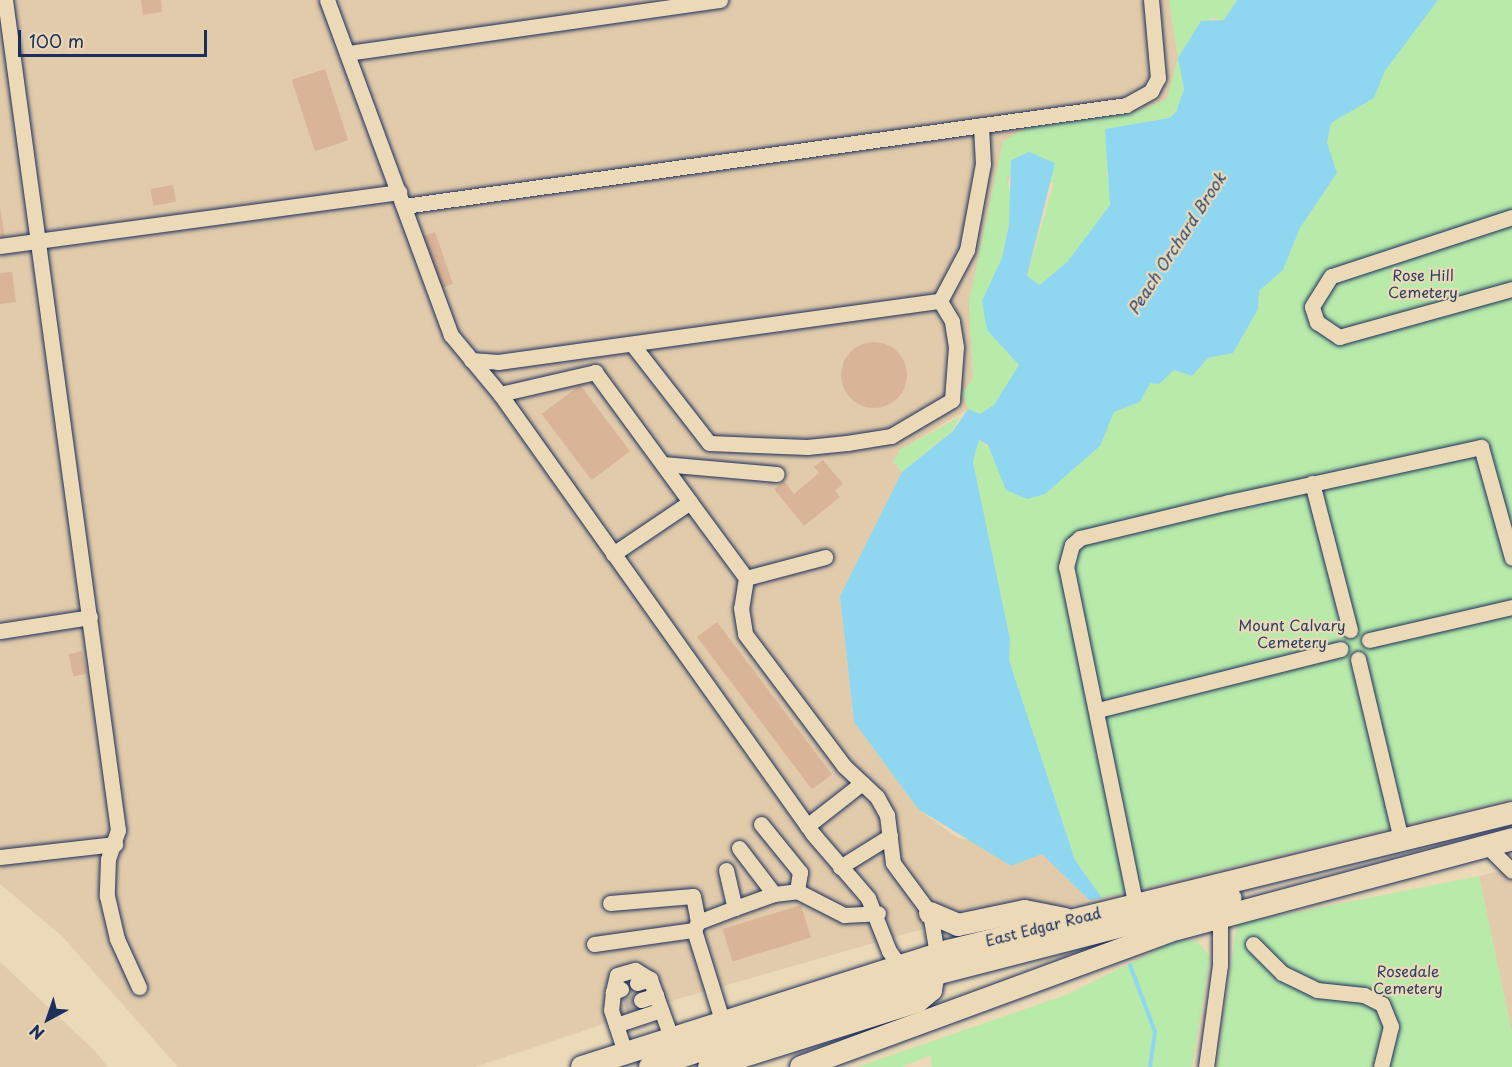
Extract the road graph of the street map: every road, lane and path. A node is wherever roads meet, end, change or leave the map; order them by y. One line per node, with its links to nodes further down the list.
1 (5, 0): 9 (street)
2 (327, 0): 5 (street)
3 (720, 0): 5 (street)
4 (1151, 0): 6 (street)
5 (347, 53): 7 (street)
6 (981, 125): 7 (street); 12 (street)
7 (401, 199): 9 (street); 14 (street)
8 (1512, 217): 11 (street)
9 (39, 241): 10 (street); 25 (street)
10 (0, 246)
11 (1512, 289)
12 (940, 301): 13 (street); 13 (street)
13 (632, 344): 14 (street)
14 (471, 360): 15 (street)
15 (500, 394): 16 (street); 20 (street)
16 (663, 464): 17 (street); 19 (street)
17 (777, 474)
18 (1312, 483): 22 (street); 26 (street); 31 (street)
19 (690, 502): 20 (street); 23 (street)
20 (613, 554): 35 (street)
21 (825, 557): 23 (street)
22 (1512, 558)
23 (746, 578): 32 (street)
24 (1512, 607): 28 (street)
25 (90, 617): 27 (street); 39 (street)
26 (1350, 630): 28 (street); 29 (street)
27 (0, 631)
28 (1369, 640): 30 (street)
29 (1340, 649): 30 (street); 31 (street)
30 (1359, 659): 38 (street)
31 (1098, 710): 49 (street)
32 (862, 783): 35 (street); 36 (street)
33 (1512, 813): 38 (highway, East Edgar Road)
34 (761, 824): 47 (street)
35 (807, 826): 43 (street)
36 (890, 836): 43 (street); 53 (street)
37 (1512, 839): 40 (highway)
38 (1401, 840): 49 (highway, East Edgar Road)
39 (115, 844): 42 (street); 61 (street)
40 (1487, 846): 45 (street); 46 (highway)
41 (739, 848): 48 (street)
42 (0, 857)
43 (840, 867): 52 (street)
44 (726, 870): 51 (street)
45 (1512, 871)
46 (1331, 885): 54 (highway); 59 (highway)
47 (797, 891): 48 (street); 52 (street)
48 (774, 894): 51 (street)
49 (1135, 902): 55 (highway, East Edgar Road)
50 (610, 903): 56 (street)
51 (735, 908): 56 (street)
52 (878, 912): 60 (street)
53 (930, 914): 55 (highway); 59 (street)
54 (1220, 916): 68 (highway); 76 (street)
55 (1069, 920): 59 (highway, East Edgar Road)
56 (696, 926): 57 (street); 65 (street)
57 (594, 944)
58 (1254, 944): 77 (street)
59 (936, 964): 60 (highway); 66 (highway)
60 (905, 973): 65 (highway); 71 (highway)
61 (139, 987)
62 (641, 1000): 63 (street)
63 (659, 1003): 64 (street); 64 (street); 67 (street)
64 (618, 1013): 69 (street)
65 (722, 1020): 67 (highway)
66 (832, 1032): 72 (highway); 73 (highway)
67 (671, 1037): 69 (highway)
68 (843, 1051): 74 (highway); 75 (highway)
69 (625, 1052): 70 (highway)
70 (582, 1067)
71 (650, 1067)
72 (709, 1067)
73 (744, 1067)
74 (801, 1067)
75 (817, 1067)
76 (1206, 1067)
77 (1381, 1067)

